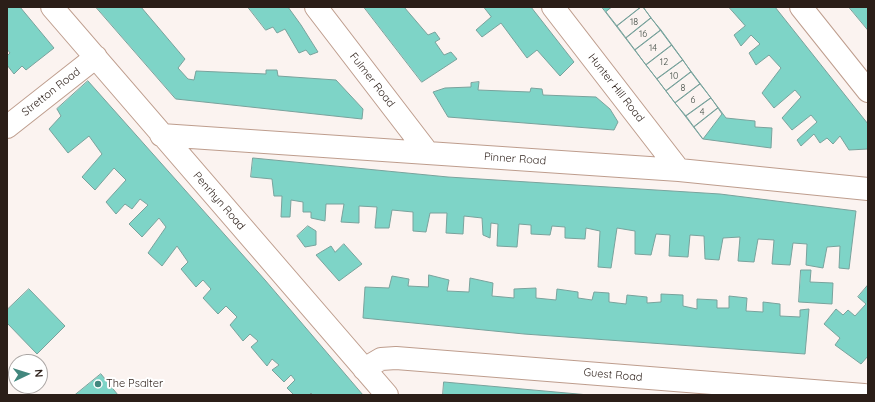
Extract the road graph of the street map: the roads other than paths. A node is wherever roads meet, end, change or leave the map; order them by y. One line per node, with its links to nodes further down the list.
1 (52, 7): 5 (street, Penrhyn Road)
2 (316, 7): 9 (street, Fulmer Road)
3 (553, 7): 10 (street, Hunter Hill Road)
4 (801, 7): 6 (street)
5 (96, 57): 7 (street, Stretton Road); 8 (street, Penrhyn Road)
6 (868, 91)
7 (7, 127)
8 (161, 134): 9 (street, Pinner Road); 12 (street, Penrhyn Road)
9 (428, 153): 10 (street, Pinner Road)
10 (679, 170): 11 (street, Pinner Road)
11 (868, 189)
12 (364, 369): 13 (street, Penrhyn Road); 14 (street, Guest Road)
13 (387, 395)
14 (864, 395)

